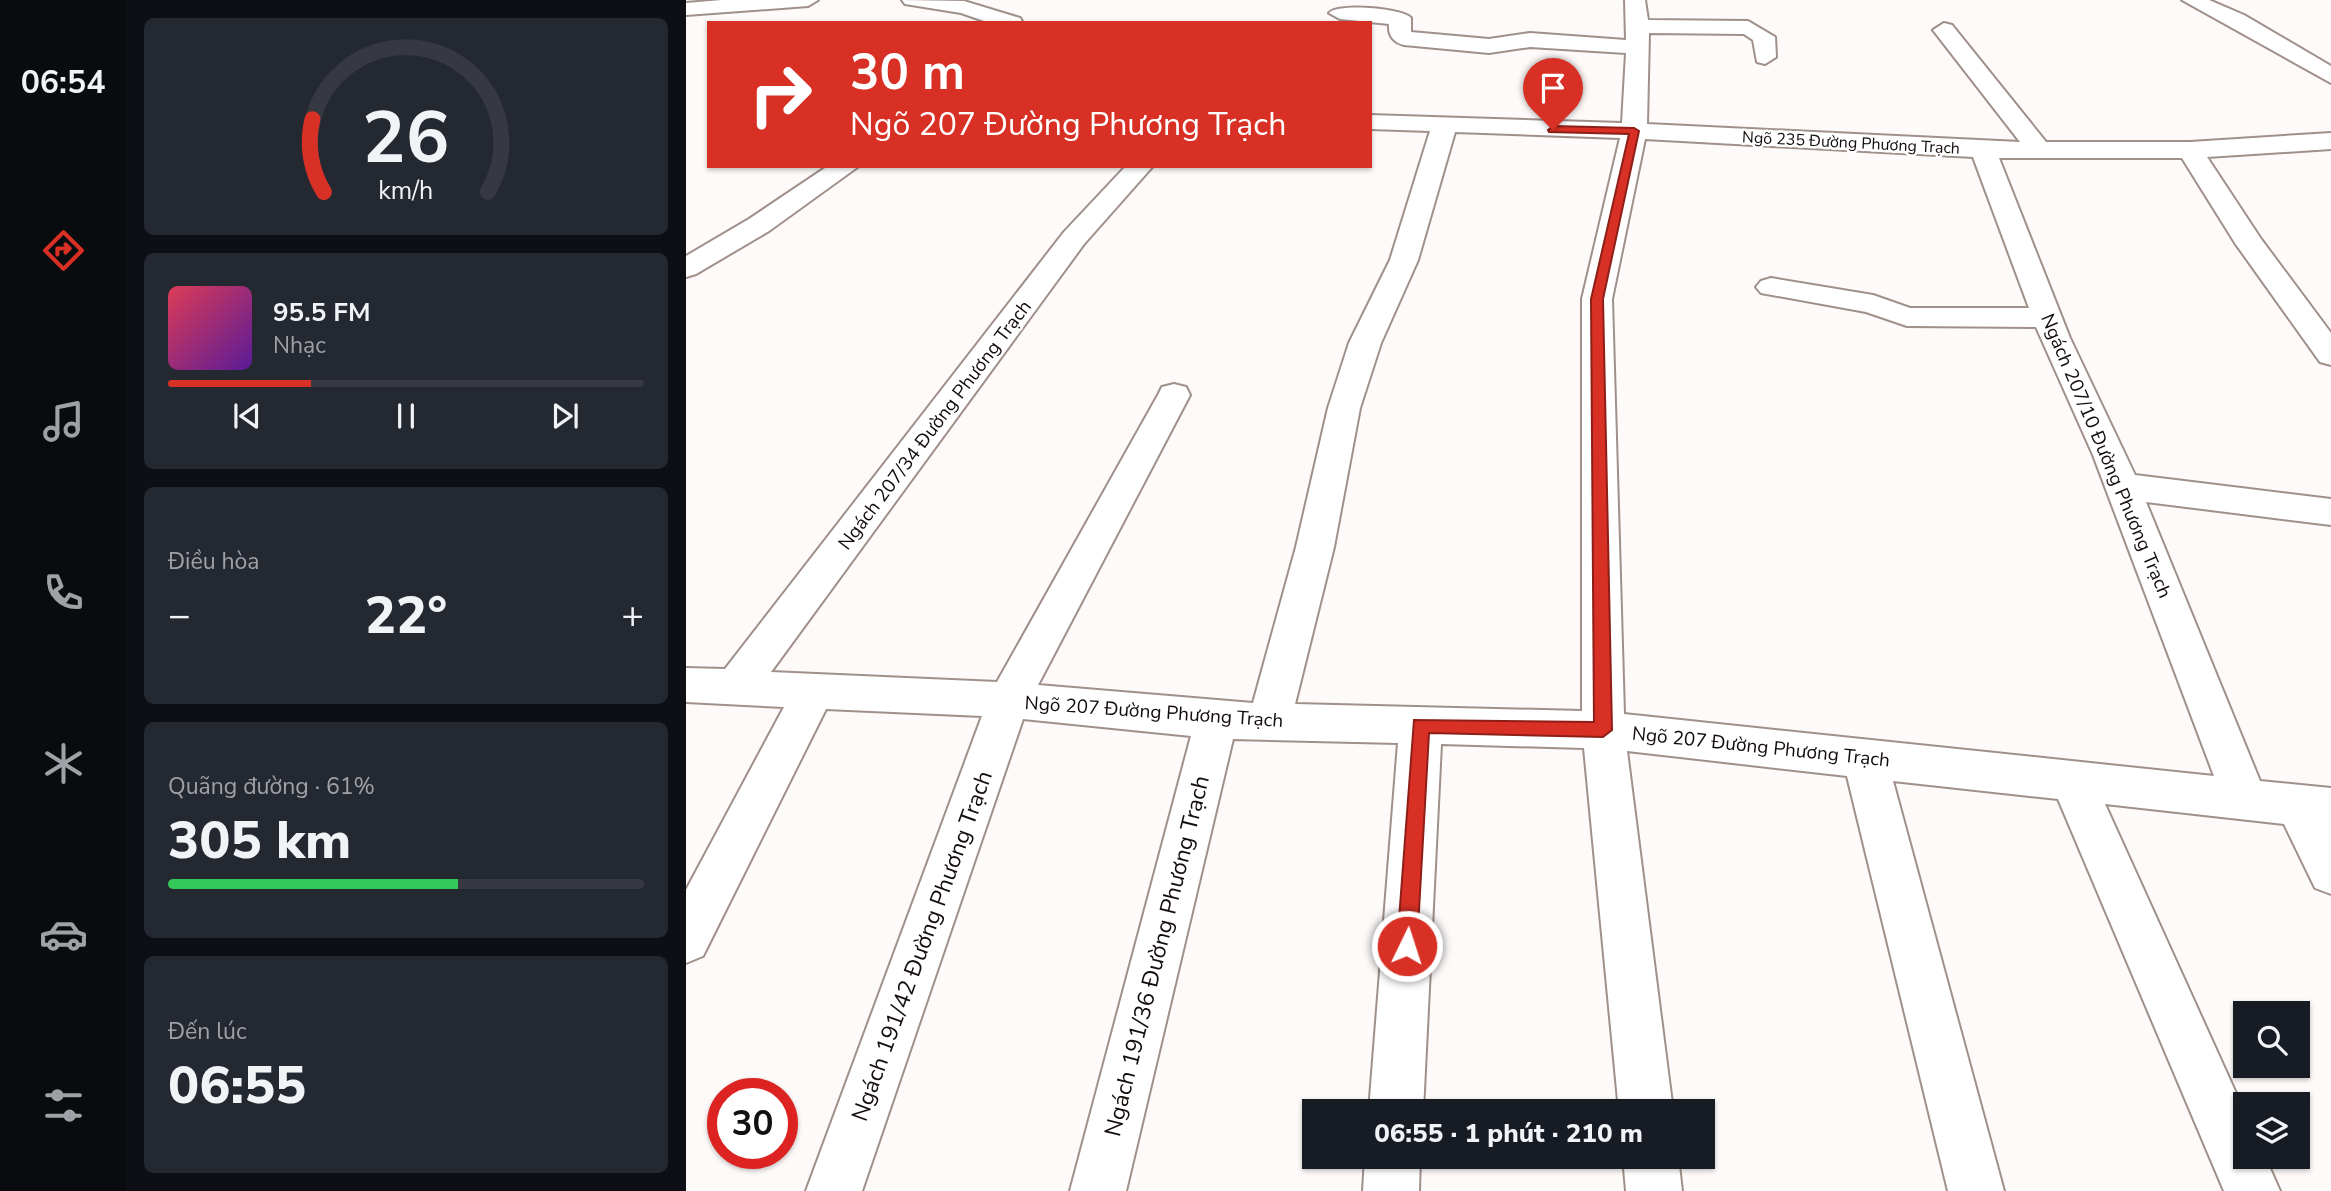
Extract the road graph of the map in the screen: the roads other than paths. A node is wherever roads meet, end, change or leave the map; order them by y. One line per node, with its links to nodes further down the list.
1 (808, 0): 5 (street)
2 (912, 0): 7 (street)
3 (1635, 0): 9 (street)
4 (2192, 0): 11 (street)
5 (686, 9)
6 (1340, 13): 9 (street)
7 (1006, 21)
8 (1944, 30): 16 (street)
9 (1638, 36): 10 (street); 14 (street)
10 (1765, 57)
11 (2331, 76)
12 (1372, 122): 13 (street, Ngõ 235 Đường Phương Trạch)
13 (1444, 127): 14 (street, Ngõ 235 Đường Phương Trạch); 33 (street)
14 (1634, 131): 17 (street, Ngõ 235 Đường Phương Trạch); 35 (street)
15 (2331, 141): 18 (street, Ngõ 235 Đường Phương Trạch)
16 (2039, 149): 17 (street, Ngõ 235 Đường Phương Trạch); 18 (street, Ngõ 235 Đường Phương Trạch)
17 (1983, 150): 23 (street, Ngách 207/10 Đường Phương Trạch)
18 (2190, 150): 24 (street)
19 (843, 168): 21 (street)
20 (1138, 168): 29 (street, Ngách 207/34 Đường Phương Trạch)
21 (686, 268)
22 (1771, 287): 23 (street)
23 (2047, 318): 26 (street, Ngách 207/10 Đường Phương Trạch)
24 (2331, 355)
25 (1174, 395): 31 (street, Ngách 191/42 Đường Phương Trạch)
26 (2123, 486): 27 (street); 38 (street, Ngách 207/10 Đường Phương Trạch)
27 (2331, 512)
28 (686, 685): 29 (street, Ngõ 207 Đường Phương Trạch)
29 (735, 688): 30 (street, Ngõ 207 Đường Phương Trạch)
30 (813, 693): 31 (street, Ngõ 207 Đường Phương Trạch); 41 (street)
31 (1009, 700): 32 (street, Ngõ 207 Đường Phương Trạch); 46 (street, Ngách 191/42 Đường Phương Trạch)
32 (1216, 720): 33 (street, Ngõ 207 Đường Phương Trạch); 47 (street, Ngách 191/36 Đường Phương Trạch)
33 (1269, 722): 34 (street, Ngõ 207 Đường Phương Trạch)
34 (1421, 726): 35 (street, Ngõ 207 Đường Phương Trạch); 42 (street)
35 (1603, 730): 36 (street, Ngõ 207 Đường Phương Trạch); 43 (street)
36 (1866, 759): 37 (street, Ngõ 207 Đường Phương Trạch); 50 (street)
37 (2073, 783): 38 (street, Ngõ 207 Đường Phương Trạch); 51 (street)
38 (2246, 802): 39 (street, Ngõ 207 Đường Phương Trạch)
39 (2315, 809): 40 (street)
40 (2331, 872)
41 (686, 939)
42 (1397, 1099)
43 (1645, 1099)
44 (1392, 1169): 48 (street)
45 (1652, 1169): 49 (street)
46 (834, 1191)
47 (1098, 1191)
48 (1391, 1191)
49 (1654, 1191)
50 (1976, 1191)
51 (2252, 1191)

